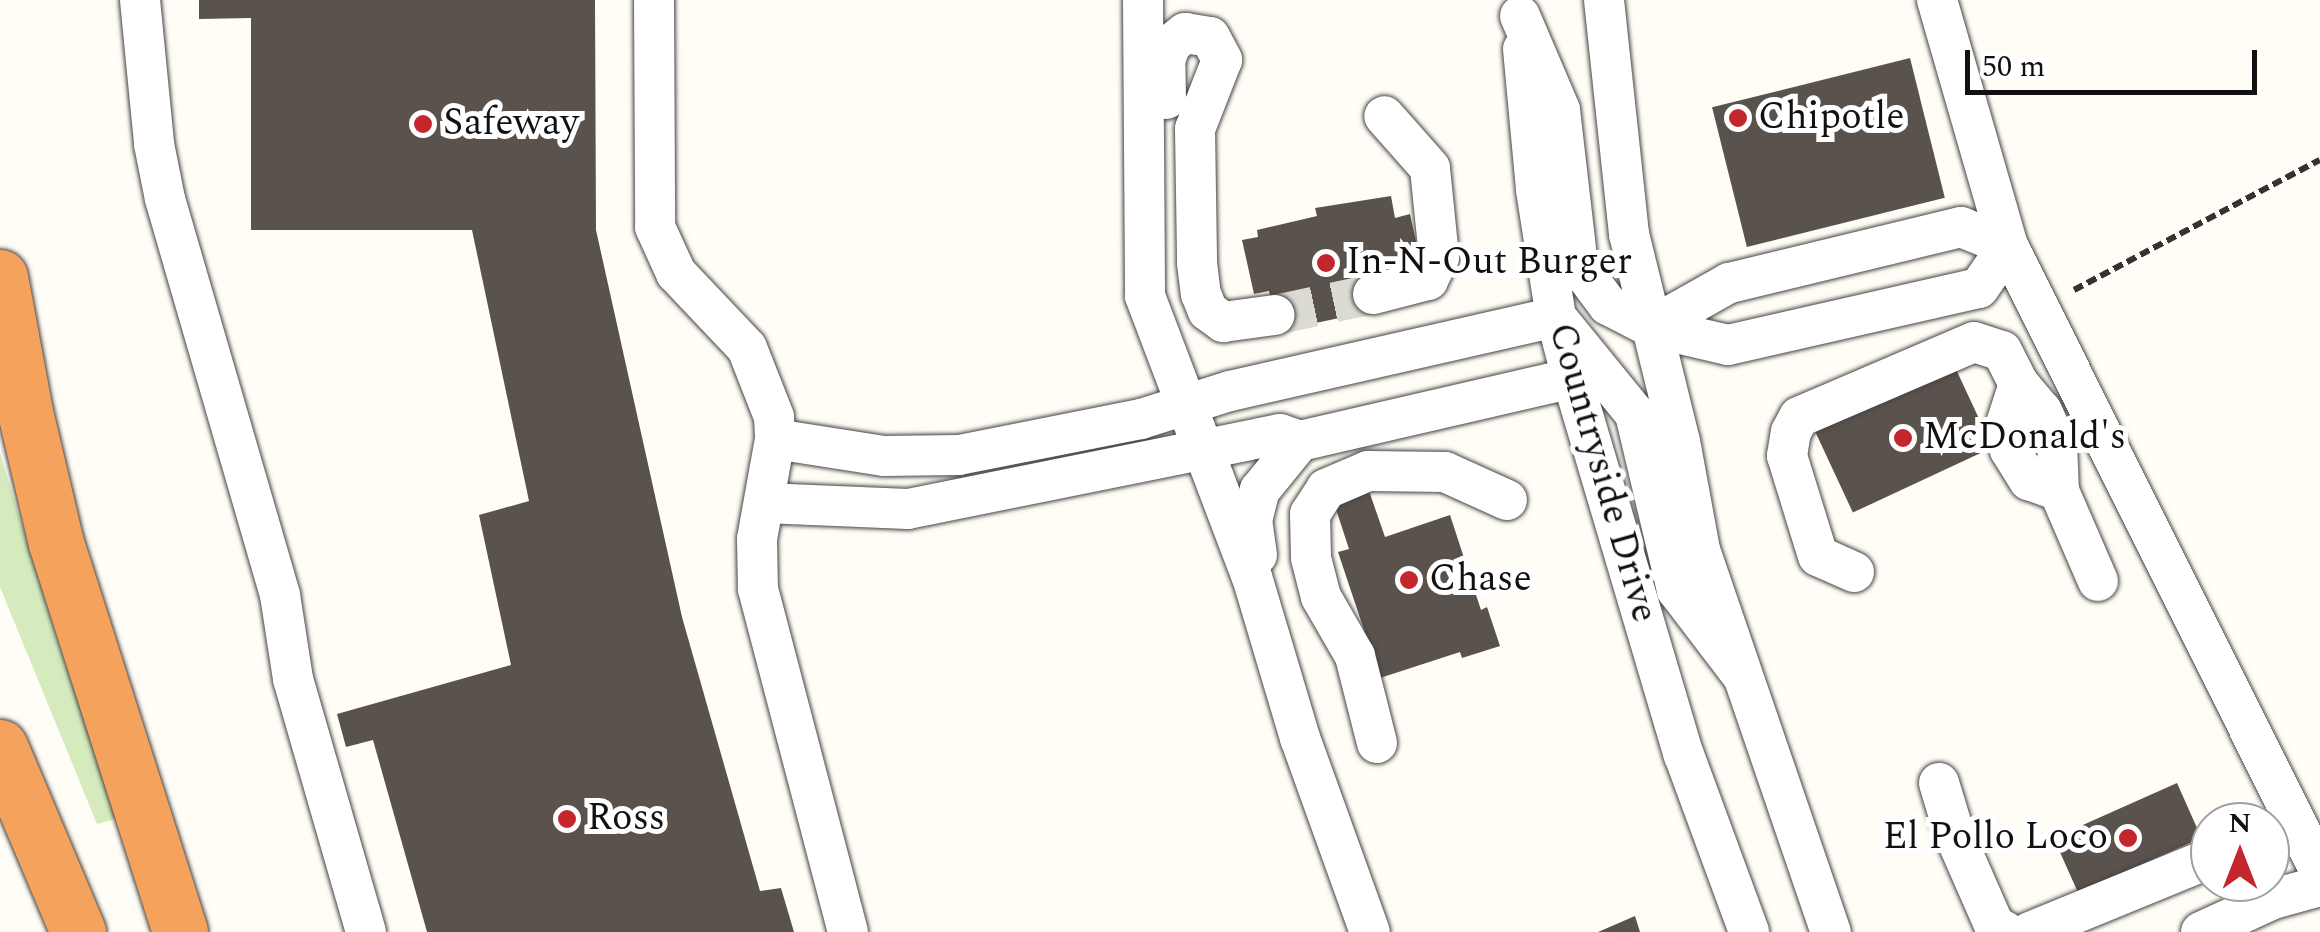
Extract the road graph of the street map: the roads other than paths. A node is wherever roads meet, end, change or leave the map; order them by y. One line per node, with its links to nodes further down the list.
1 (140, 0): 36 (street)
2 (654, 0): 17 (street)
3 (1143, 0): 8 (street)
4 (1604, 0): 14 (street, Countryside Drive)
5 (1937, 0): 9 (street)
6 (1520, 8): 13 (street, Countryside Drive); 14 (street)
7 (1384, 116): 11 (street)
8 (1142, 224): 12 (street); 16 (street)
9 (2008, 246): 14 (street); 14 (street); 29 (street)
10 (0, 278): 35 (highway)
11 (1373, 294)
12 (1275, 315)
13 (1556, 317): 15 (street, Countryside Drive); 16 (street); 25 (street)
14 (1651, 327): 25 (street, Countryside Drive)
15 (1572, 378): 18 (street); 39 (street, Countryside Drive)
16 (1183, 406): 17 (street); 19 (street)
17 (774, 439): 21 (street)
18 (1300, 441): 19 (street); 23 (street)
19 (1202, 451): 21 (street); 23 (street)
20 (1507, 500): 26 (street)
21 (764, 503): 37 (street)
22 (1854, 572): 24 (street)
23 (1252, 577): 38 (street)
24 (2098, 581)
25 (1741, 674): 40 (street, Countryside Drive)
26 (1377, 743)
27 (0, 747): 34 (highway)
28 (1939, 783): 41 (street)
29 (2272, 802)
30 (2290, 835): 32 (street)
31 (2190, 866): 42 (street)
32 (2320, 871)
33 (2320, 886): 43 (street)
34 (78, 932)
35 (180, 932)
36 (366, 932)
37 (848, 932)
38 (1370, 932)
39 (1749, 932)
40 (1831, 932)
41 (2006, 932)
42 (2030, 932)
43 (2201, 932)

